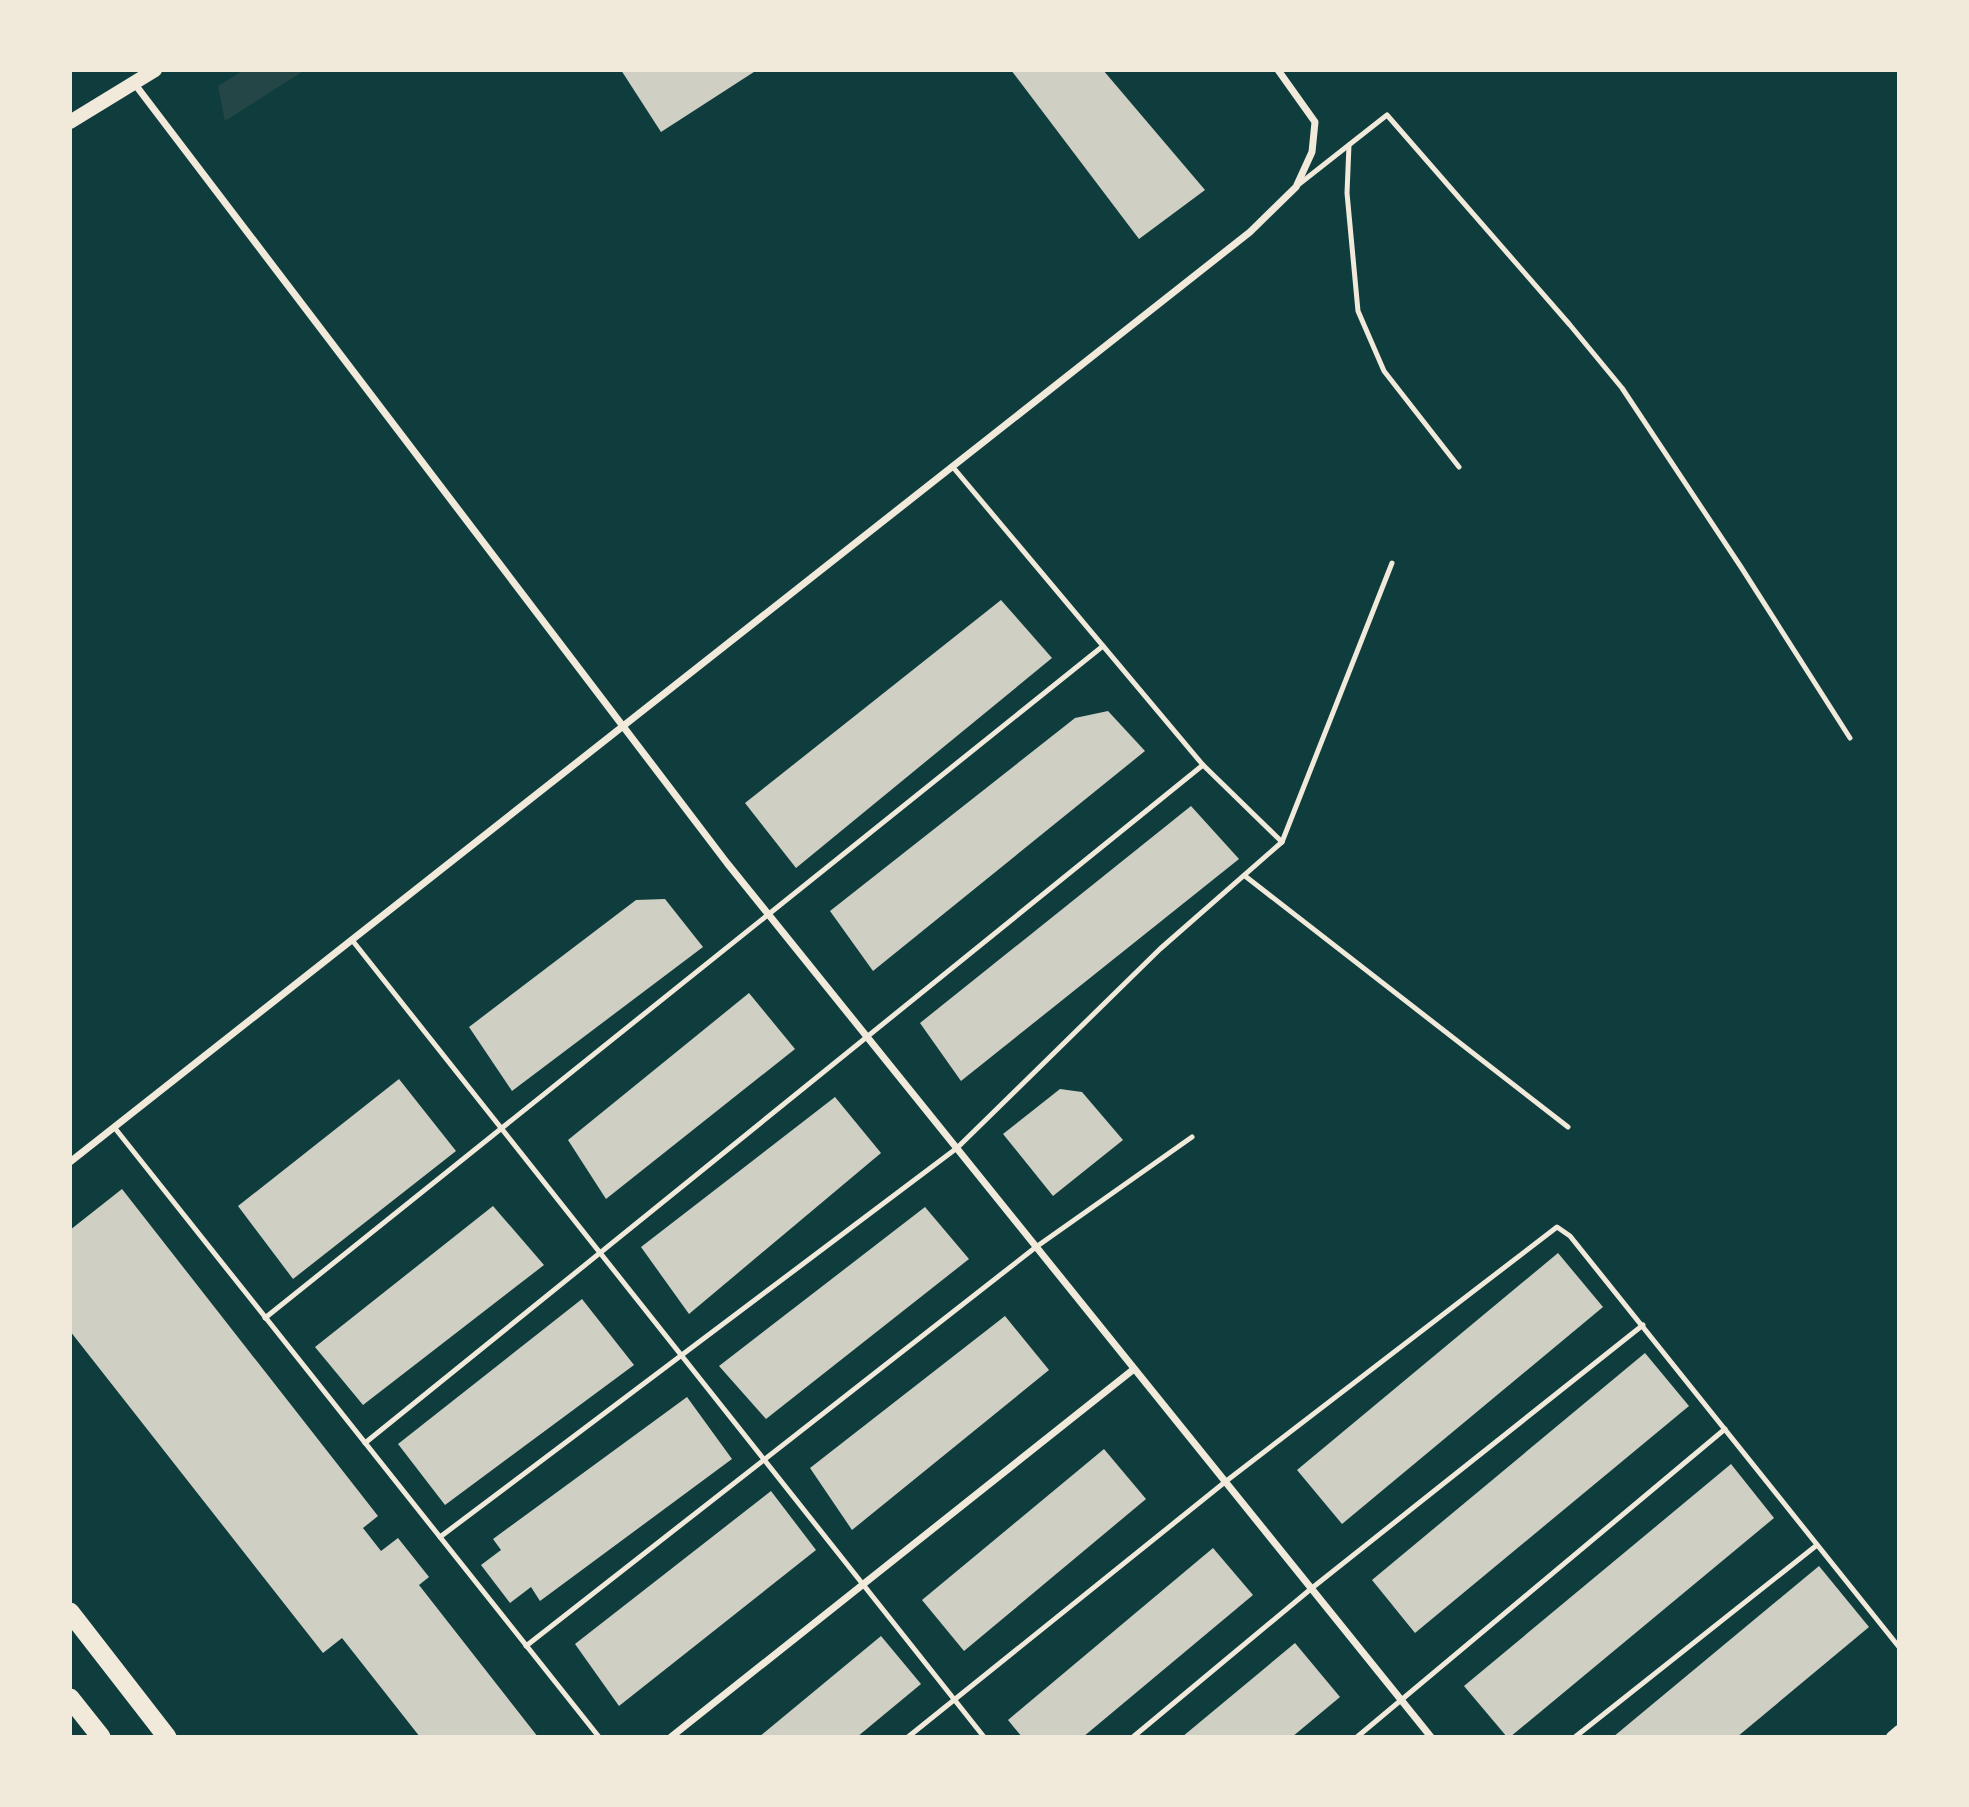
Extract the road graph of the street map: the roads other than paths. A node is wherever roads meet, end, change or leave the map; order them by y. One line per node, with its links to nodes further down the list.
1 (155, 70): 3 (main road)
2 (1278, 70): 6 (street)
3 (134, 83): 4 (main road); 11 (street)
4 (70, 122)
5 (1349, 145): 6 (lane); 8 (lane); 12 (lane)
6 (1296, 187): 7 (street)
7 (952, 466): 10 (lane); 11 (street)
8 (1459, 467)
9 (1392, 563): 14 (lane)
10 (1103, 646): 13 (lane); 16 (lane)
11 (623, 726): 16 (street); 17 (street)
12 (1850, 738)
13 (1203, 765): 14 (lane); 18 (lane)
14 (1283, 842): 15 (lane)
15 (1245, 876): 20 (lane); 23 (lane)
16 (769, 916): 18 (street); 21 (lane)
17 (352, 940): 19 (street); 21 (lane)
18 (866, 1036): 23 (street); 26 (lane)
19 (114, 1127): 24 (street); 27 (lane)
20 (1569, 1127)
21 (502, 1130): 26 (lane); 27 (lane)
22 (1192, 1136): 25 (lane)
23 (957, 1148): 25 (street); 29 (lane)
24 (70, 1162)
25 (1036, 1247): 30 (street); 33 (lane)
26 (599, 1252): 29 (lane); 32 (lane)
27 (265, 1318): 32 (lane)
28 (1643, 1325): 31 (lane); 34 (lane); 38 (lane)
29 (682, 1357): 33 (lane); 35 (lane)
30 (1134, 1369): 34 (street); 37 (street)
31 (1725, 1429): 36 (lane); 44 (lane)
32 (365, 1443): 35 (lane)
33 (764, 1459): 37 (lane); 40 (lane)
34 (1225, 1482): 38 (street); 43 (lane)
35 (439, 1537): 40 (lane)
36 (1817, 1545): 41 (lane); 55 (lane)
37 (863, 1585): 43 (lane); 49 (street)
38 (1312, 1588): 44 (street); 52 (lane)
39 (70, 1612): 47 (highway)
40 (526, 1646): 48 (lane)
41 (1899, 1647)
42 (70, 1698): 46 (highway)
43 (954, 1699): 50 (lane); 51 (lane)
44 (1401, 1700): 53 (lane); 54 (street)
45 (1899, 1731): 56 (street)
46 (101, 1737)
47 (167, 1737)
48 (599, 1737)
49 (671, 1737)
50 (908, 1737)
51 (984, 1737)
52 (1133, 1737)
53 (1357, 1737)
54 (1430, 1737)
55 (1575, 1737)
56 (1892, 1737)

